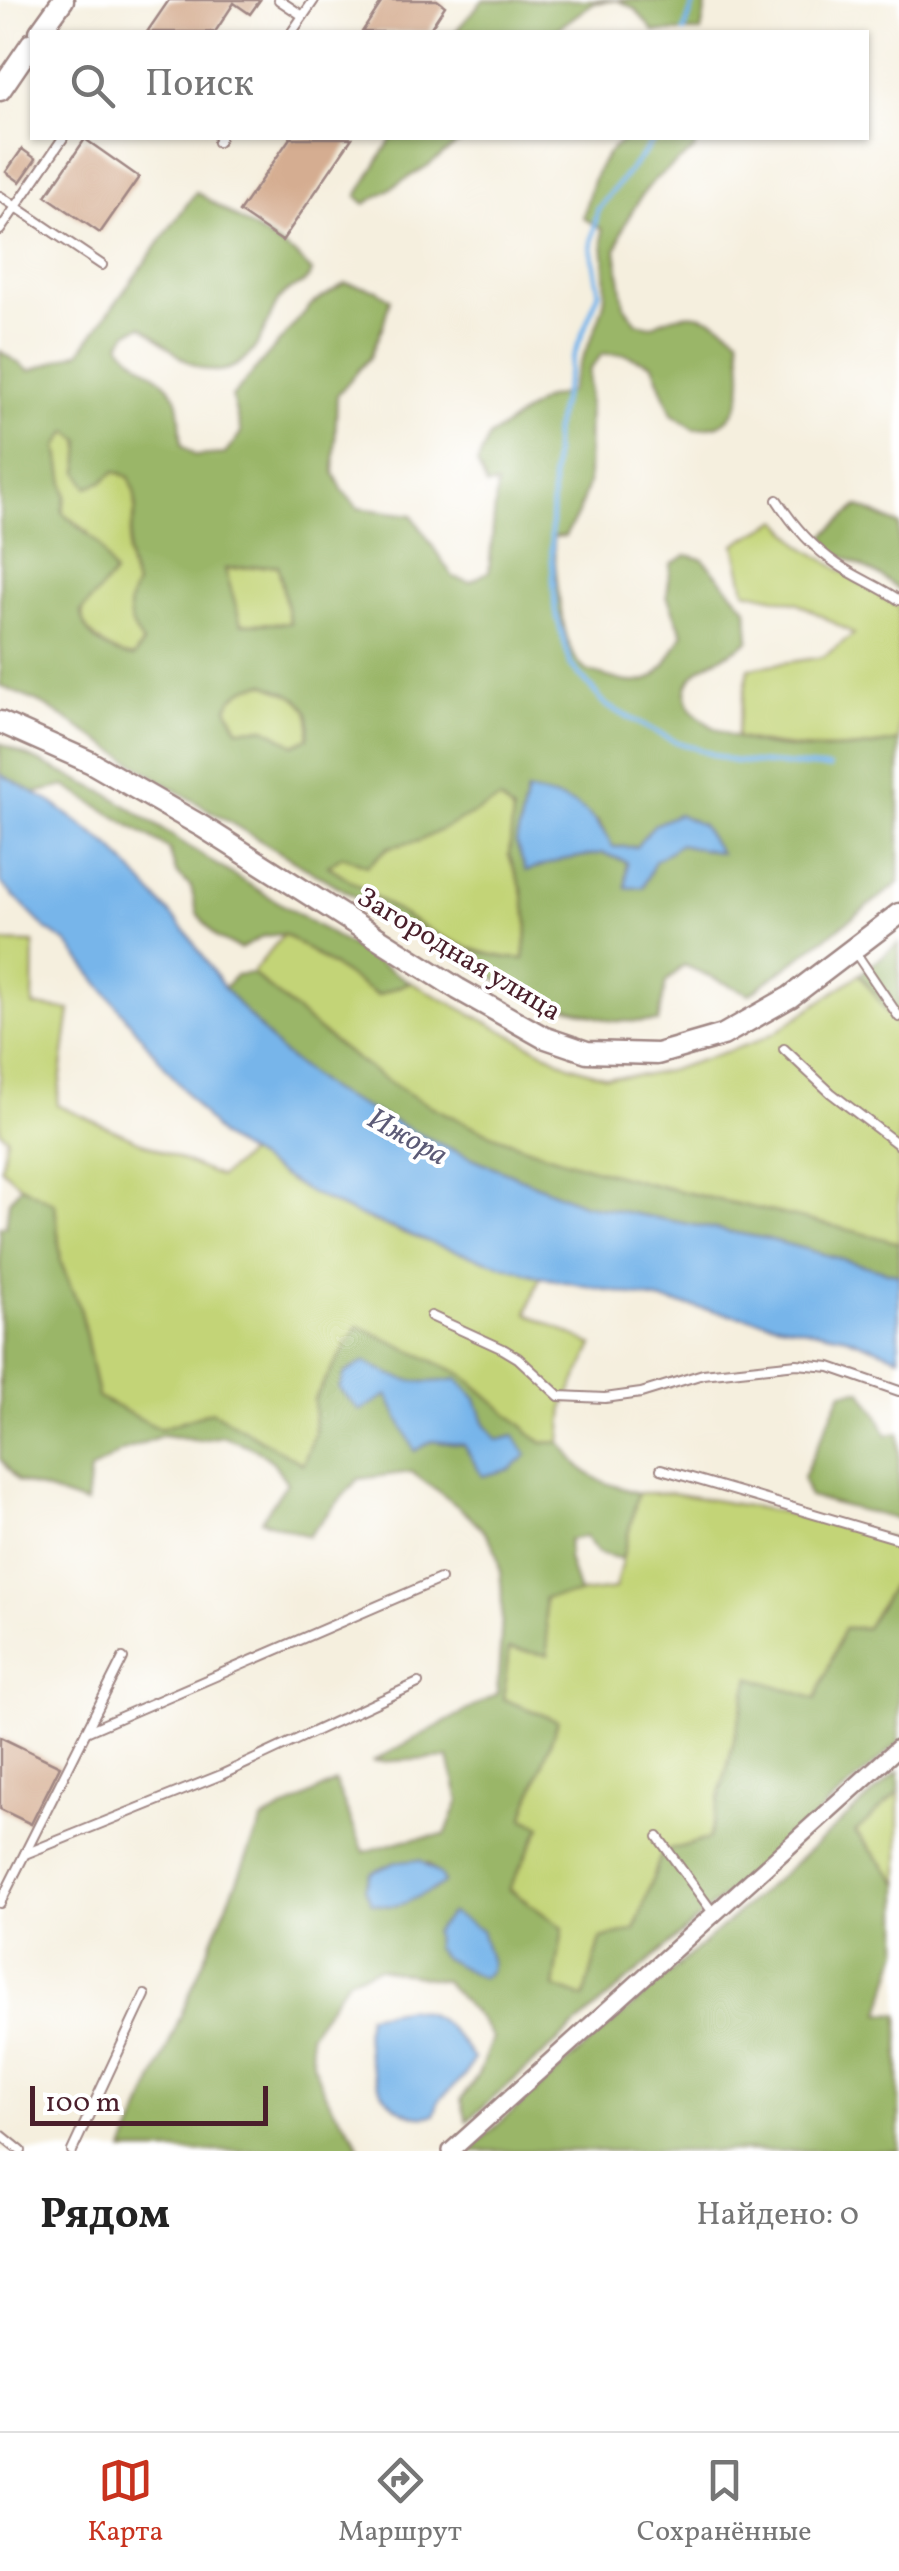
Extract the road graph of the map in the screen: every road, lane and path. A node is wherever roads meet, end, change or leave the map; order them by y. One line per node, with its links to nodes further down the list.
1 (63, 0): 5 (main road)
2 (279, 0): 4 (lane)
3 (314, 0): 4 (lane)
4 (303, 16): 6 (lane)
5 (41, 30)
6 (293, 30)
7 (30, 47): 8 (main road)
8 (0, 90)
9 (62, 140): 11 (lane)
10 (0, 196): 11 (lane)
11 (16, 207): 12 (lane); 13 (lane)
12 (0, 230)
13 (102, 265)
14 (778, 500): 15 (lane)
15 (899, 600)
16 (0, 722): 18 (main road, Загородная улица)
17 (899, 914): 18 (main road, Загородная улица)
18 (853, 948): 19 (lane)
19 (899, 1017)
20 (784, 1049): 21 (lane)
21 (899, 1144)
22 (431, 1316): 23 (lane)
23 (899, 1391)
24 (661, 1469): 25 (lane)
25 (899, 1539)
26 (440, 1579): 29 (lane)
27 (123, 1658): 29 (lane)
28 (418, 1683): 32 (lane)
29 (86, 1732): 32 (lane)
30 (899, 1748): 34 (street)
31 (658, 1837): 34 (lane)
32 (24, 1854): 33 (lane)
33 (0, 1903)
34 (714, 1914): 39 (street)
35 (145, 1994): 38 (lane)
36 (1, 2137): 37 (lane)
37 (21, 2151)
38 (72, 2151)
39 (451, 2151)

